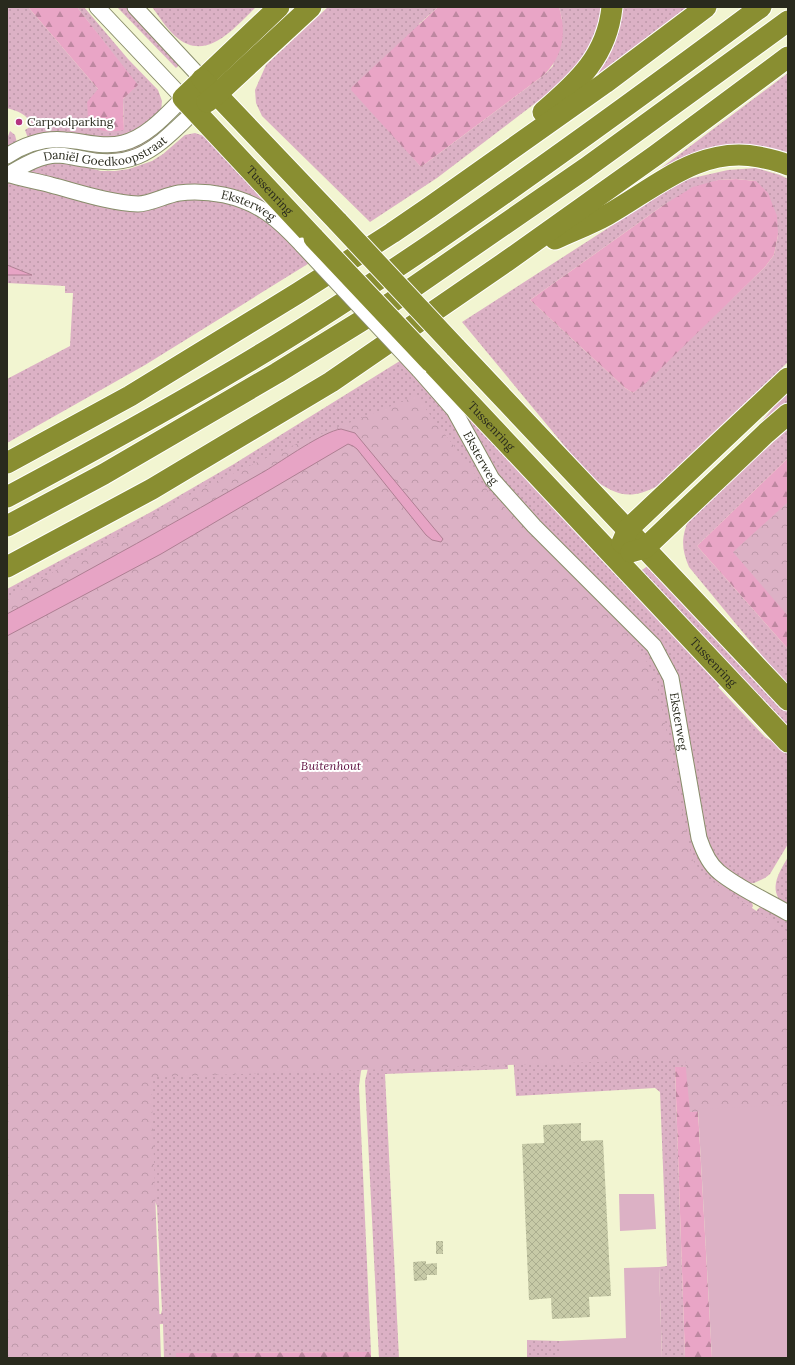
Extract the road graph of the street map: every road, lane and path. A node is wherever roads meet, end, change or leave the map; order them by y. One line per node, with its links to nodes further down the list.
1 (97, 7): 12 (street)
2 (135, 7): 10 (street)
3 (279, 7): 10 (highway)
4 (311, 7): 11 (highway)
5 (612, 7): 16 (highway)
6 (706, 7): 16 (highway)
7 (761, 7): 23 (highway)
8 (788, 21): 24 (highway)
9 (788, 57): 18 (highway)
10 (202, 79): 11 (highway); 12 (highway)
11 (217, 94): 12 (highway); 25 (highway, bridge)
12 (189, 104): 13 (street, Daniël Goedkoopstraat); 15 (street, Daniël Goedkoopstraat); 17 (highway, Tussenring)
13 (7, 156)
14 (788, 165): 18 (highway)
15 (9, 173): 17 (street, Eksterweg)
16 (430, 207): 22 (highway)
17 (308, 241): 19 (highway, Tussenring, bridge)
18 (507, 262): 28 (highway)
19 (425, 366): 27 (highway, Tussenring); 31 (street, Eksterweg)
20 (788, 378): 25 (highway)
21 (788, 414): 26 (highway)
22 (7, 464)
23 (7, 497)
24 (7, 526)
25 (628, 530): 26 (highway); 27 (highway)
26 (645, 548): 27 (highway); 29 (highway)
27 (615, 558): 30 (highway, Tussenring)
28 (7, 566)
29 (788, 700)
30 (788, 742)
31 (788, 913)

